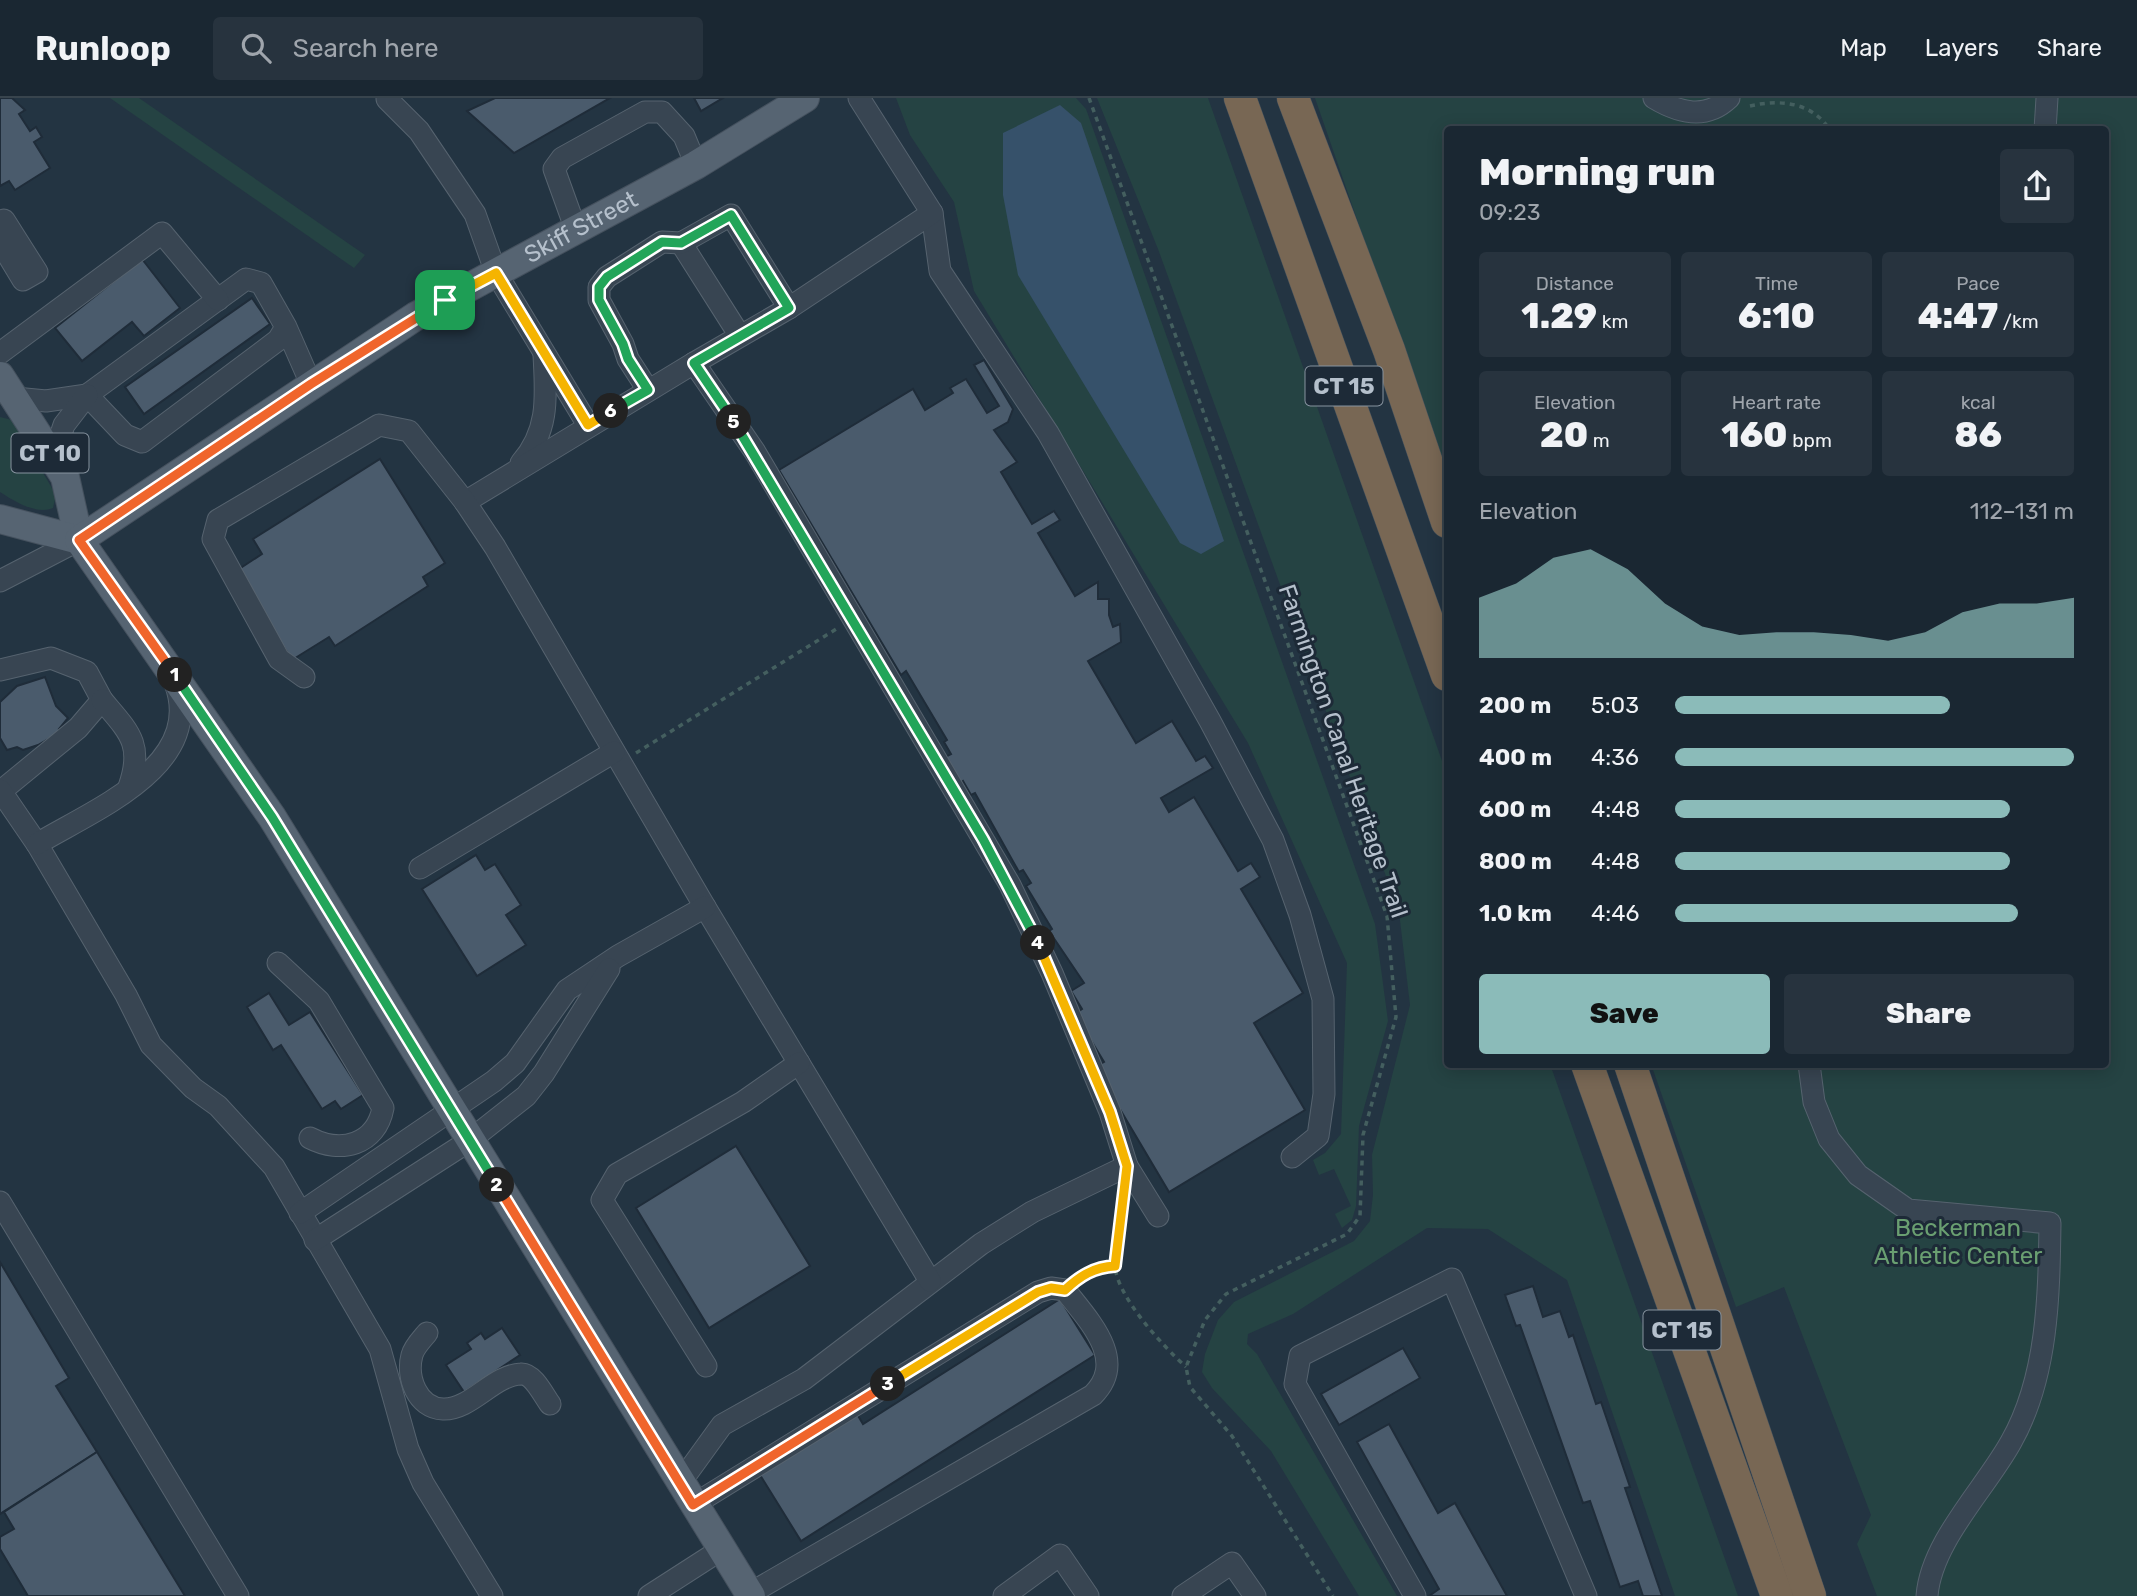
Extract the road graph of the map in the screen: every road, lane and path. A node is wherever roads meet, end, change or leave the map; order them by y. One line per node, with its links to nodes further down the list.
1 (805, 98): 13 (main road, Skiff Street)
2 (859, 98): 14 (street)
3 (1240, 98): 41 (highway, CT 15)
4 (1293, 98): 35 (highway, CT 15)
5 (1654, 98): 6 (street)
6 (1729, 98)
7 (2047, 98): 12 (street)
8 (387, 99): 19 (street)
9 (1089, 99): 71 (path, Farmington Canal Heritage Trail)
10 (1750, 106): 11 (path)
11 (1826, 126)
12 (2045, 126)
13 (696, 165): 16 (main road, Skiff Street); 16 (street)
14 (932, 213): 21 (street); 60 (street)
15 (0, 222): 17 (street)
16 (576, 230): 19 (main road, Skiff Street)
17 (0, 242)
18 (681, 243): 21 (street); 23 (street); 29 (street)
19 (496, 273): 24 (street); 27 (main road, Skiff Street)
20 (218, 300): 22 (street); 25 (street); 30 (street)
21 (789, 308): 23 (street)
22 (286, 327): 27 (street); 30 (street)
23 (740, 336): 26 (street)
24 (544, 353): 31 (street); 33 (street)
25 (0, 354)
26 (694, 363): 29 (street); 61 (street)
27 (311, 384): 37 (main road, Skiff Street)
28 (6, 390): 30 (street); 32 (main road, CT 10)
29 (648, 390): 31 (street)
30 (87, 395): 32 (street)
31 (588, 425): 33 (street)
32 (53, 458): 37 (main road, CT 10)
33 (512, 472): 34 (street)
34 (465, 502): 43 (street); 45 (street)
35 (1444, 513)
36 (0, 519): 37 (main road)
37 (79, 540): 38 (street, Skiff Street); 40 (main road, CT 10)
38 (0, 581)
39 (838, 627): 45 (path)
40 (168, 665): 46 (street); 57 (main road, CT 10)
41 (1444, 667)
42 (0, 670): 44 (street)
43 (304, 677)
44 (102, 700): 46 (street); 47 (street)
45 (624, 753): 49 (street); 50 (street)
46 (129, 788): 48 (street)
47 (0, 790): 48 (street)
48 (37, 844): 63 (street)
49 (420, 868)
50 (705, 907): 51 (street); 53 (street)
51 (618, 956): 57 (street); 59 (street)
52 (278, 963): 58 (street)
53 (799, 1063): 67 (street); 70 (street)
54 (1588, 1068): 86 (highway, CT 15)
55 (1631, 1068): 87 (highway, CT 15)
56 (1810, 1068): 88 (street)
57 (452, 1110): 59 (main road, CT 10); 63 (street)
58 (310, 1138)
59 (469, 1141): 65 (street); 73 (main road, CT 10)
60 (1292, 1157)
61 (1127, 1166): 64 (street); 66 (path); 67 (street)
62 (0, 1202): 76 (street)
63 (300, 1213): 65 (street)
64 (1158, 1216)
65 (316, 1240): 77 (street)
66 (1115, 1266): 68 (path); 71 (path)
67 (930, 1281): 73 (street)
68 (1065, 1290): 73 (street); 75 (street)
69 (426, 1333): 72 (street)
70 (706, 1366)
71 (1186, 1367): 83 (path)
72 (550, 1404)
73 (687, 1494): 74 (main road, CT 10)
74 (722, 1549): 75 (main road, CT 10); 78 (street)
75 (750, 1595)
76 (238, 1596)
77 (492, 1596)
78 (649, 1596)
79 (1004, 1596): 80 (street)
80 (1088, 1596)
81 (1183, 1596): 82 (street)
82 (1255, 1596)
83 (1333, 1596)
84 (1415, 1596): 85 (street)
85 (1586, 1596)
86 (1777, 1596)
87 (1810, 1596)
88 (1927, 1596)

